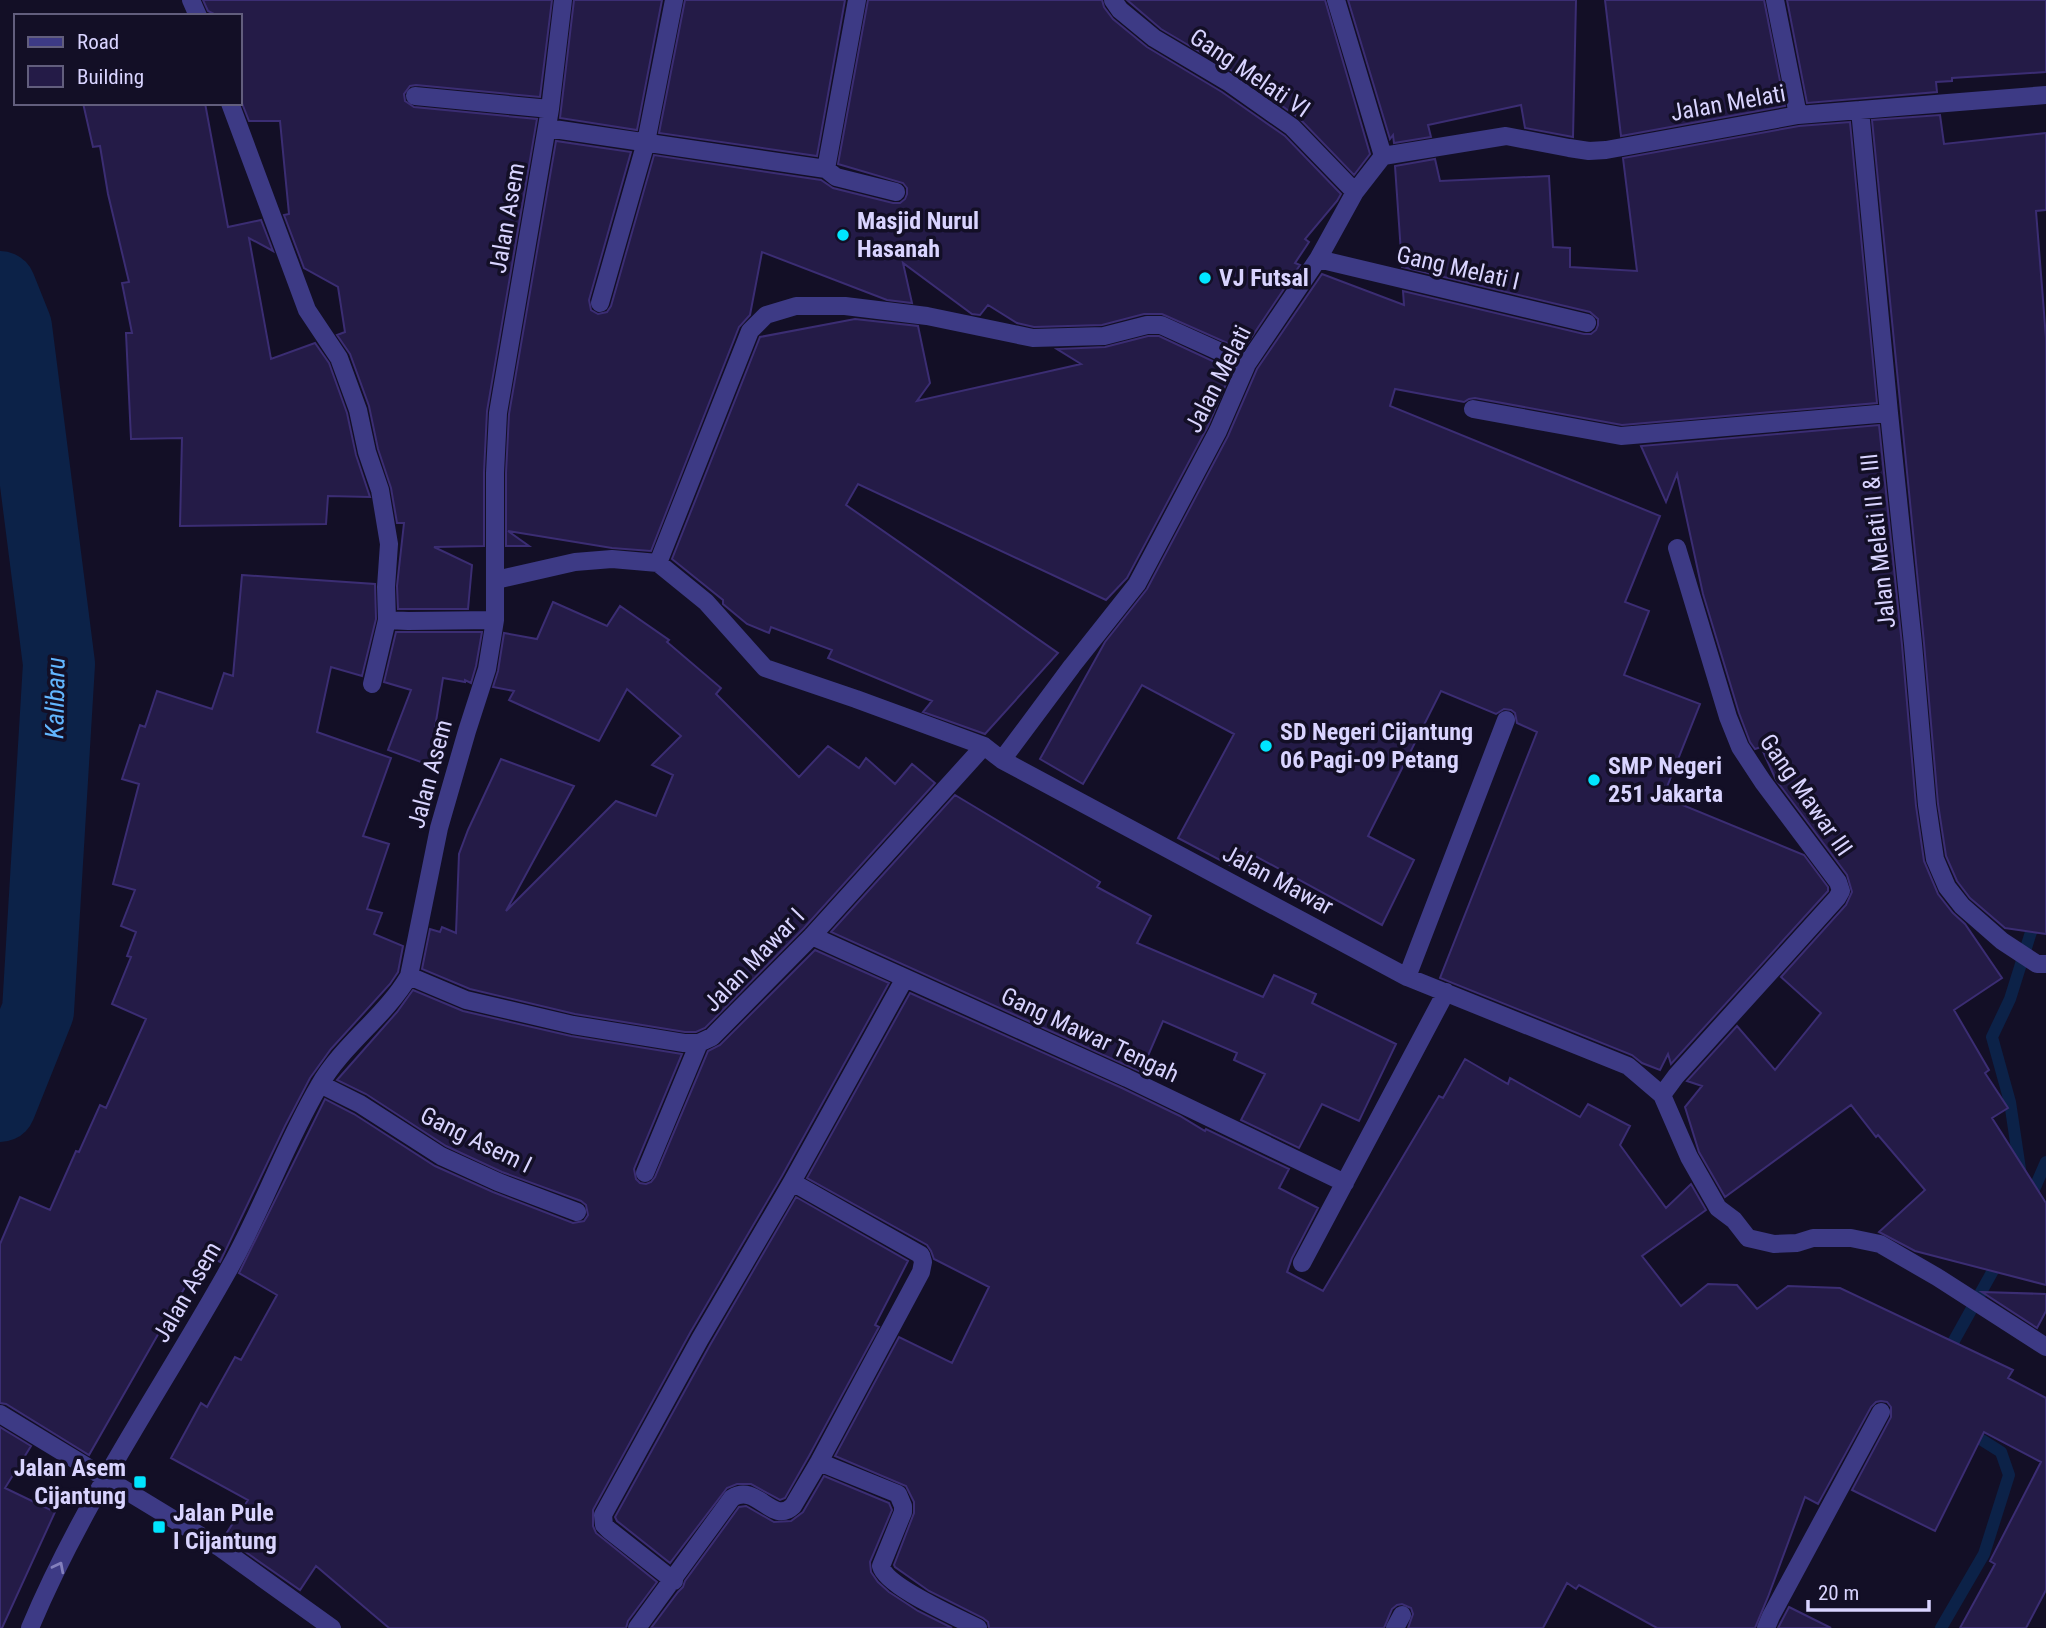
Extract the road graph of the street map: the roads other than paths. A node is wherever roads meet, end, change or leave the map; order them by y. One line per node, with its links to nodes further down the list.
1 (564, 0): 10 (street, Jalan Asem)
2 (674, 0): 14 (street)
3 (858, 0): 16 (street)
4 (1113, 0): 18 (street, Gang Melati VI)
5 (1336, 0): 15 (street)
6 (1775, 0): 12 (street)
7 (2046, 95): 11 (street, Jalan Melati)
8 (415, 96): 10 (street)
9 (231, 105): 28 (street)
10 (550, 109): 13 (street, Jalan Asem)
11 (1860, 110): 12 (street, Jalan Melati); 24 (street, Jalan Melati II & III)
12 (1798, 115): 15 (street, Jalan Melati)
13 (547, 128): 14 (street); 27 (street, Jalan Asem)
14 (646, 142): 16 (street); 20 (street)
15 (1382, 156): 18 (street, Jalan Melati)
16 (826, 169): 17 (street)
17 (896, 192)
18 (1355, 192): 19 (street, Jalan Melati)
19 (1318, 259): 21 (street, Gang Melati I); 22 (street, Jalan Melati)
20 (600, 303)
21 (1587, 323)
22 (1247, 364): 26 (street); 33 (street, Jalan Melati)
23 (1473, 410): 24 (street)
24 (1889, 413): 35 (street, Jalan Melati II & III)
25 (1677, 548): 42 (street, Gang Mawar III)
26 (658, 563): 27 (street); 32 (street, Jalan Mawar)
27 (496, 580): 29 (street, Jalan Asem)
28 (387, 620): 29 (street); 30 (street)
29 (495, 620): 36 (street, Jalan Asem)
30 (372, 684)
31 (1506, 720): 37 (street)
32 (984, 746): 33 (street, Jalan Mawar); 34 (street, Jalan Mawar I)
33 (1002, 760): 37 (street, Jalan Mawar)
34 (812, 936): 38 (street, Gang Mawar Tengah); 40 (street, Jalan Mawar I)
35 (2041, 964)
36 (409, 975): 40 (street, Jalan Mawar I); 41 (street, Jalan Asem)
37 (1407, 977): 39 (street, Jalan Mawar)
38 (905, 978): 44 (street); 45 (street, Gang Mawar Tengah)
39 (1446, 992): 42 (street, Jalan Mawar); 45 (street)
40 (699, 1043): 43 (street)
41 (320, 1084): 46 (street, Gang Asem I); 52 (street, Jalan Asem)
42 (1662, 1095): 48 (street, Jalan Mawar)
43 (645, 1173)
44 (792, 1182): 51 (street); 53 (street)
45 (1345, 1183): 47 (street)
46 (577, 1212)
47 (1302, 1263)
48 (2046, 1347)
49 (1881, 1412): 58 (street)
50 (0, 1414): 52 (street)
51 (819, 1462): 53 (street); 57 (street)
52 (103, 1478): 54 (street, Jalan Asem, one-way to 52); 55 (street)
53 (674, 1581): 56 (street)
54 (30, 1628)
55 (332, 1628)
56 (637, 1628)
57 (978, 1628)
58 (1766, 1628)

